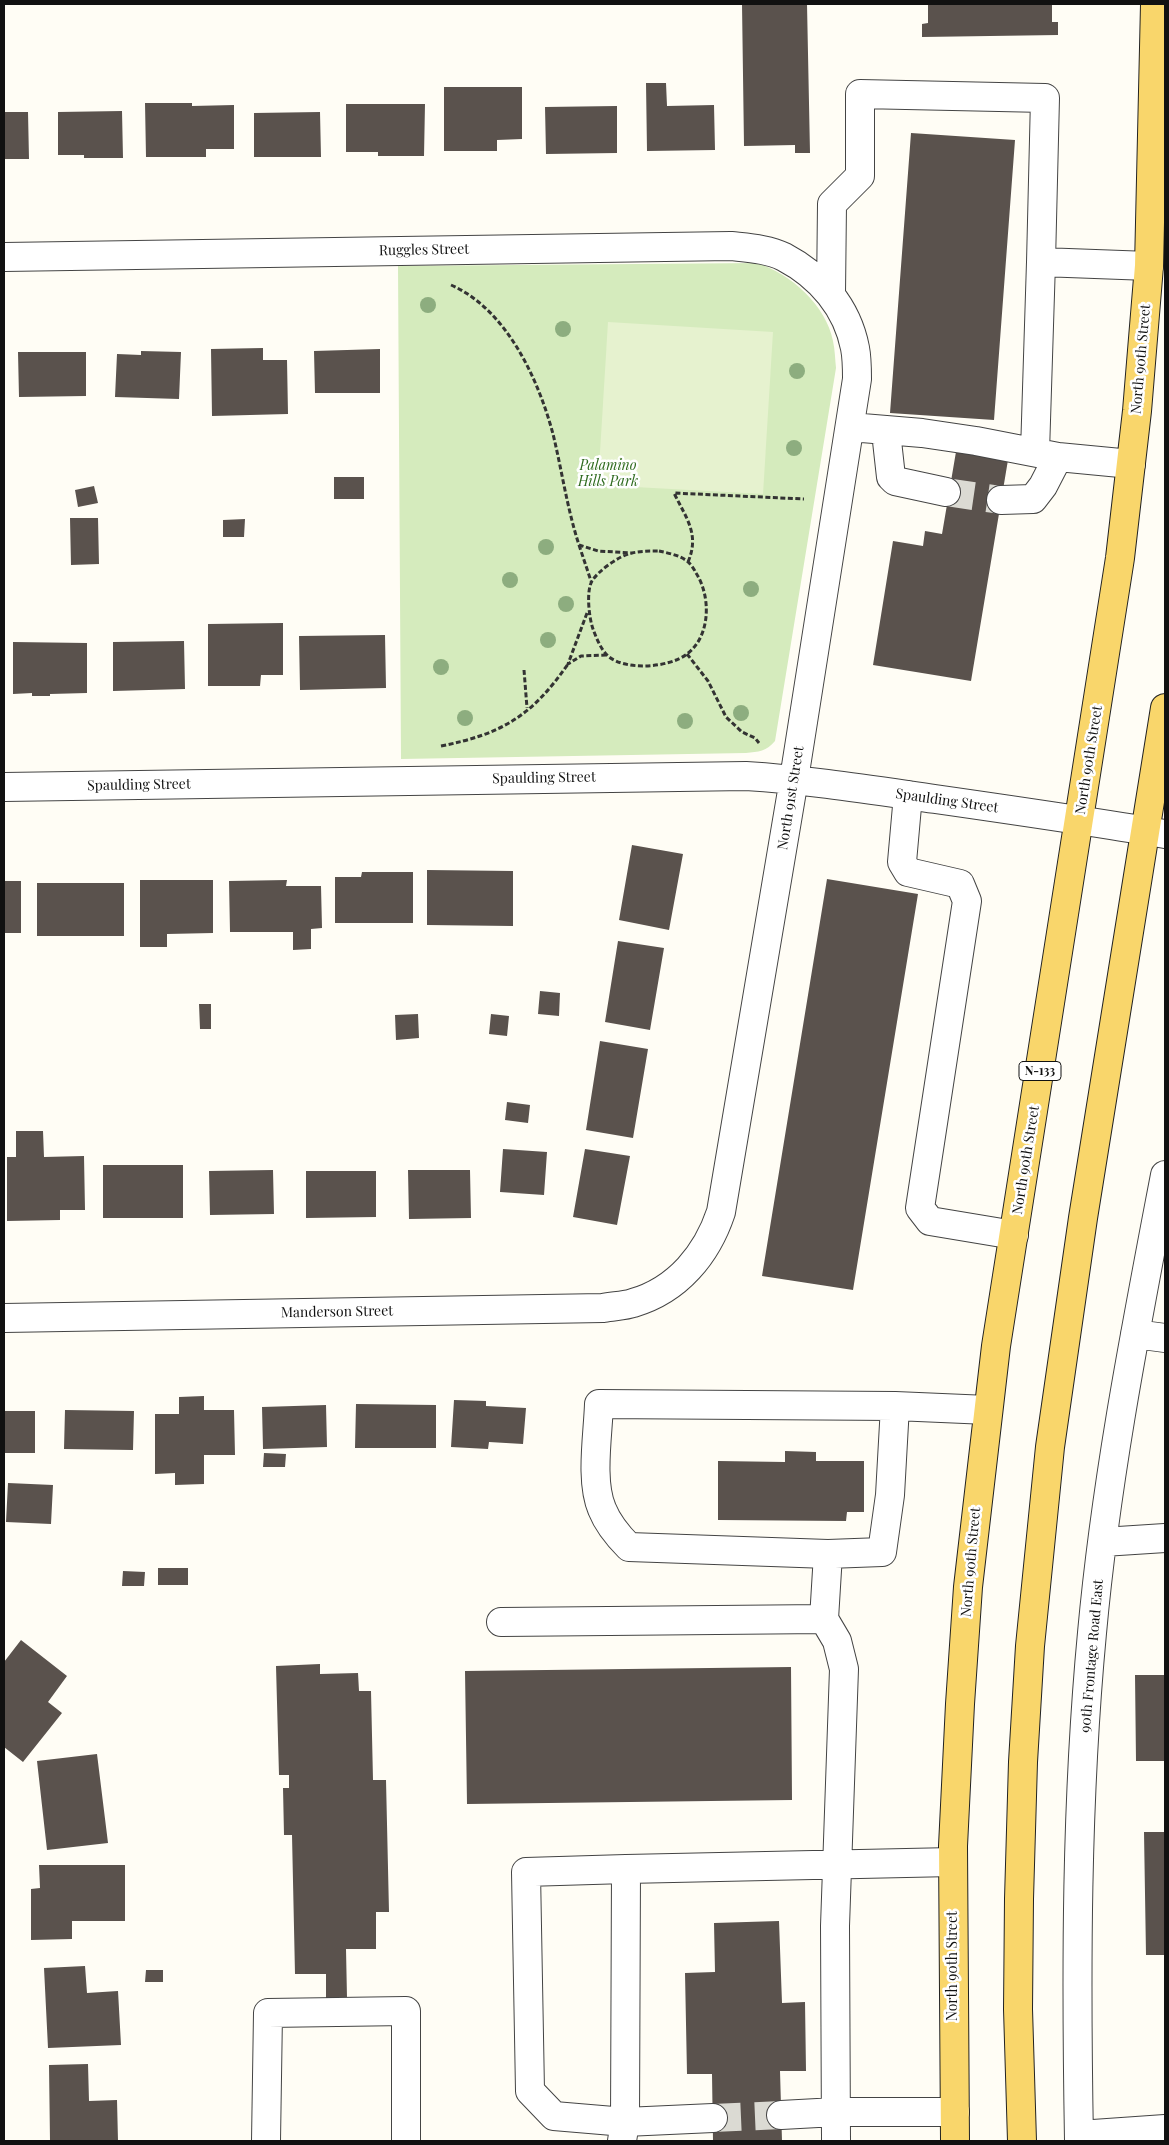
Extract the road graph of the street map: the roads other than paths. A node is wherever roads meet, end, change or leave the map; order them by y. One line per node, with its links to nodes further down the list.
1 (1155, 4): 4 (main road, North 90th Street / N-133)
2 (4, 257): 5 (street, Ruggles Street)
3 (1041, 262): 4 (street); 5 (street); 8 (street)
4 (1149, 266): 9 (main road, North 90th Street / N-133)
5 (831, 293): 6 (street, North 91st Street)
6 (850, 427): 7 (street); 13 (street, North 91st Street)
7 (886, 432): 8 (street); 10 (street)
8 (1046, 454): 9 (street); 11 (street)
9 (1131, 464): 16 (main road, North 90th Street / N-133)
10 (946, 492)
11 (1001, 500)
12 (1165, 708): 17 (main road)
13 (794, 779): 14 (street, Spaulding Street); 15 (street, Spaulding Street); 20 (street, North 91st Street)
14 (4, 787)
15 (908, 795): 16 (street, Spaulding Street); 19 (street)
16 (1080, 820): 17 (street); 19 (main road, North 90th Street / N-133)
17 (1156, 832): 45 (main road)
18 (1165, 1175): 22 (street, 90th Frontage Road East)
19 (1014, 1235): 25 (main road, North 90th Street / N-133)
20 (666, 1288): 21 (street, Manderson Street)
21 (4, 1318)
22 (1135, 1334): 23 (street); 27 (street, 90th Frontage Road East)
23 (1165, 1338)
24 (895, 1406): 25 (street); 28 (street); 28 (street)
25 (988, 1410): 31 (main road, North 90th Street / N-133)
26 (1165, 1538): 27 (street)
27 (1103, 1542): 40 (street, 90th Frontage Road East)
28 (828, 1554): 29 (street)
29 (824, 1619): 30 (street); 32 (street)
30 (501, 1622)
31 (953, 1862): 32 (street); 35 (main road, North 90th Street / N-133)
32 (838, 1863): 33 (street); 34 (street)
33 (626, 1869): 39 (street); 39 (street)
34 (836, 2112): 35 (street); 36 (street); 43 (street)
35 (955, 2112): 44 (main road, North 90th Street / N-133)
36 (782, 2115)
37 (713, 2118): 39 (street)
38 (1165, 2129): 40 (street)
39 (623, 2131)
40 (1079, 2138)
41 (266, 2141): 42 (street)
42 (406, 2141)
43 (836, 2141)
44 (955, 2141)
45 (1022, 2141)

